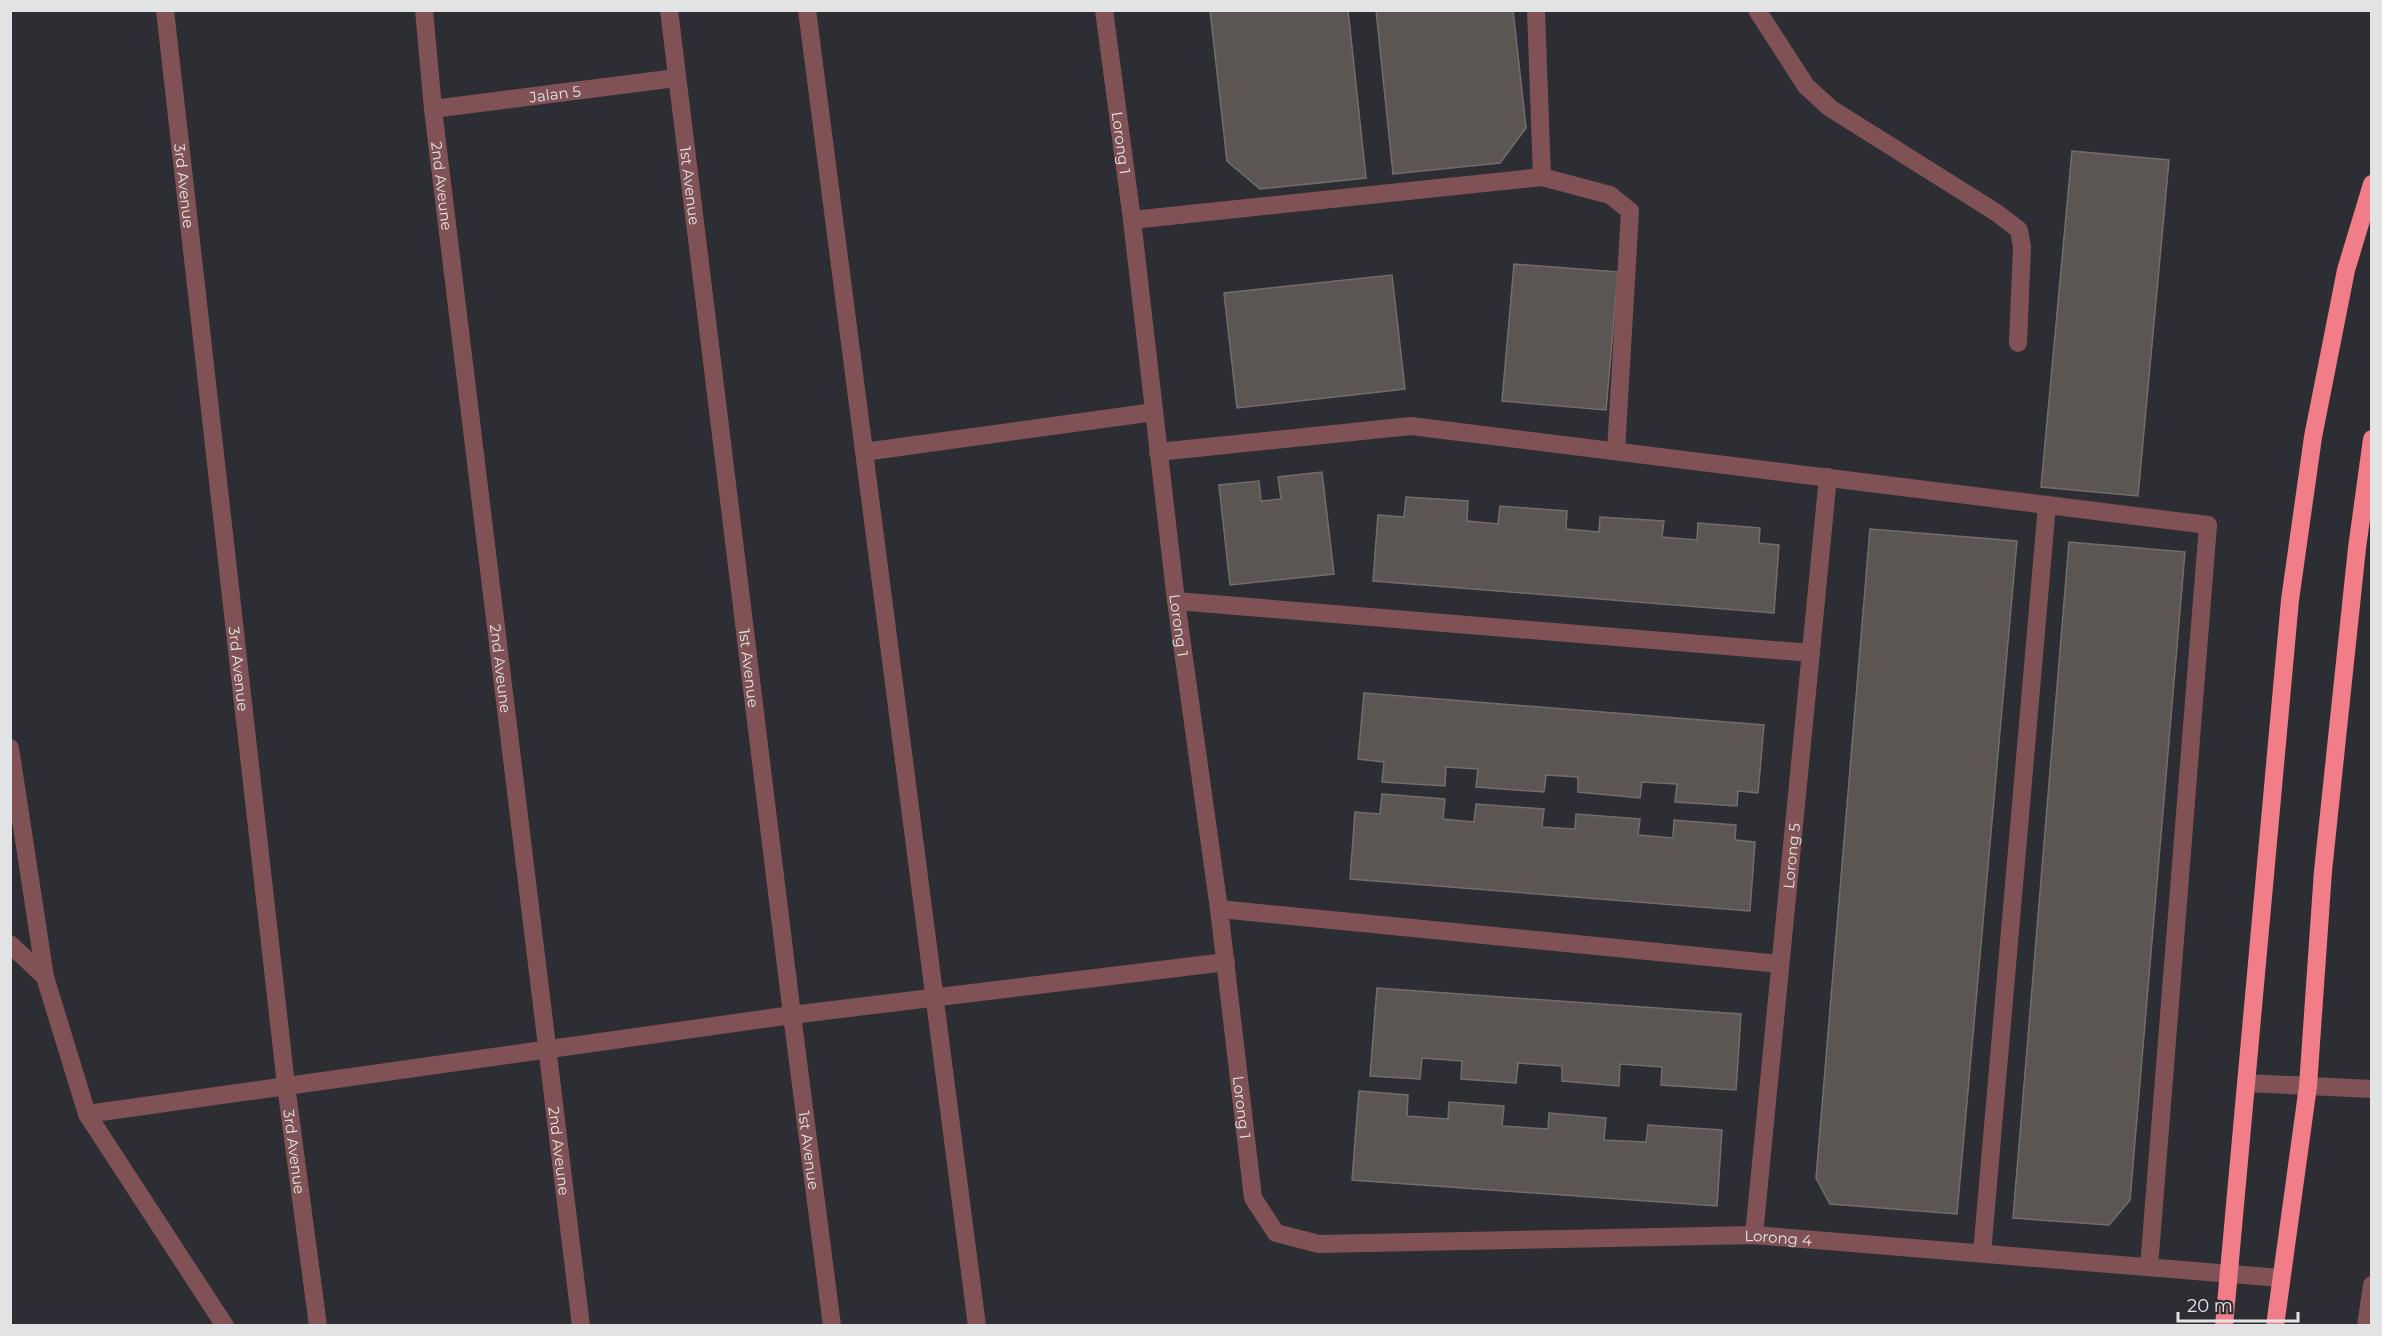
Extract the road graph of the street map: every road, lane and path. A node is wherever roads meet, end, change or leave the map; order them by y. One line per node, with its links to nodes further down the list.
1 (165, 10): 33 (street, 3rd Avenue)
2 (424, 10): 9 (street, 2nd Aveune)
3 (669, 10): 8 (street, 1st Avenue)
4 (807, 10): 17 (street)
5 (1104, 10): 12 (street, Lorong 1)
6 (1536, 10): 10 (street)
7 (1757, 10): 13 (street)
8 (676, 78): 9 (street, Jalan 5); 30 (street, 1st Avenue)
9 (434, 110): 31 (street, 2nd Aveune)
10 (1542, 177): 12 (street); 16 (street)
11 (2372, 184): 32 (highway)
12 (1132, 220): 14 (street, Lorong 1)
13 (2018, 343)
14 (1154, 412): 17 (street); 18 (street, Lorong 1)
15 (2372, 439): 34 (highway)
16 (1616, 451): 18 (street); 19 (street)
17 (864, 452): 29 (street)
18 (1158, 452): 21 (street, Lorong 1)
19 (1828, 477): 20 (street); 22 (street, Lorong 5)
20 (2047, 505): 39 (street); 40 (street)
21 (1176, 601): 22 (street); 24 (street, Lorong 1)
22 (1811, 653): 27 (street, Lorong 5)
23 (10, 748): 28 (street)
24 (1219, 909): 26 (street, Lorong 1); 27 (street)
25 (10, 944): 28 (street)
26 (1226, 962): 29 (street); 37 (street, Lorong 1)
27 (1780, 964): 38 (street, Lorong 5)
28 (45, 977): 36 (street)
29 (936, 996): 30 (street); 48 (street)
30 (792, 1015): 31 (street); 47 (street, 1st Avenue)
31 (546, 1048): 33 (street); 46 (street, 2nd Aveune)
32 (2247, 1083): 34 (street); 41 (highway)
33 (286, 1085): 36 (street); 45 (street, 3rd Avenue)
34 (2308, 1086): 35 (street); 42 (highway)
35 (2372, 1089)
36 (87, 1114): 44 (street)
37 (1276, 1233): 38 (street, Lorong 4)
38 (1754, 1235): 39 (street, Lorong 4)
39 (1982, 1253): 40 (street, Lorong 4)
40 (2149, 1267): 41 (street, Lorong 4)
41 (2229, 1273): 42 (street, Lorong 4); 49 (highway)
42 (2281, 1278): 50 (highway)
43 (2372, 1285): 51 (street)
44 (225, 1326)
45 (318, 1326)
46 (581, 1326)
47 (832, 1326)
48 (977, 1326)
49 (2224, 1326)
50 (2275, 1326)
51 (2366, 1326)

